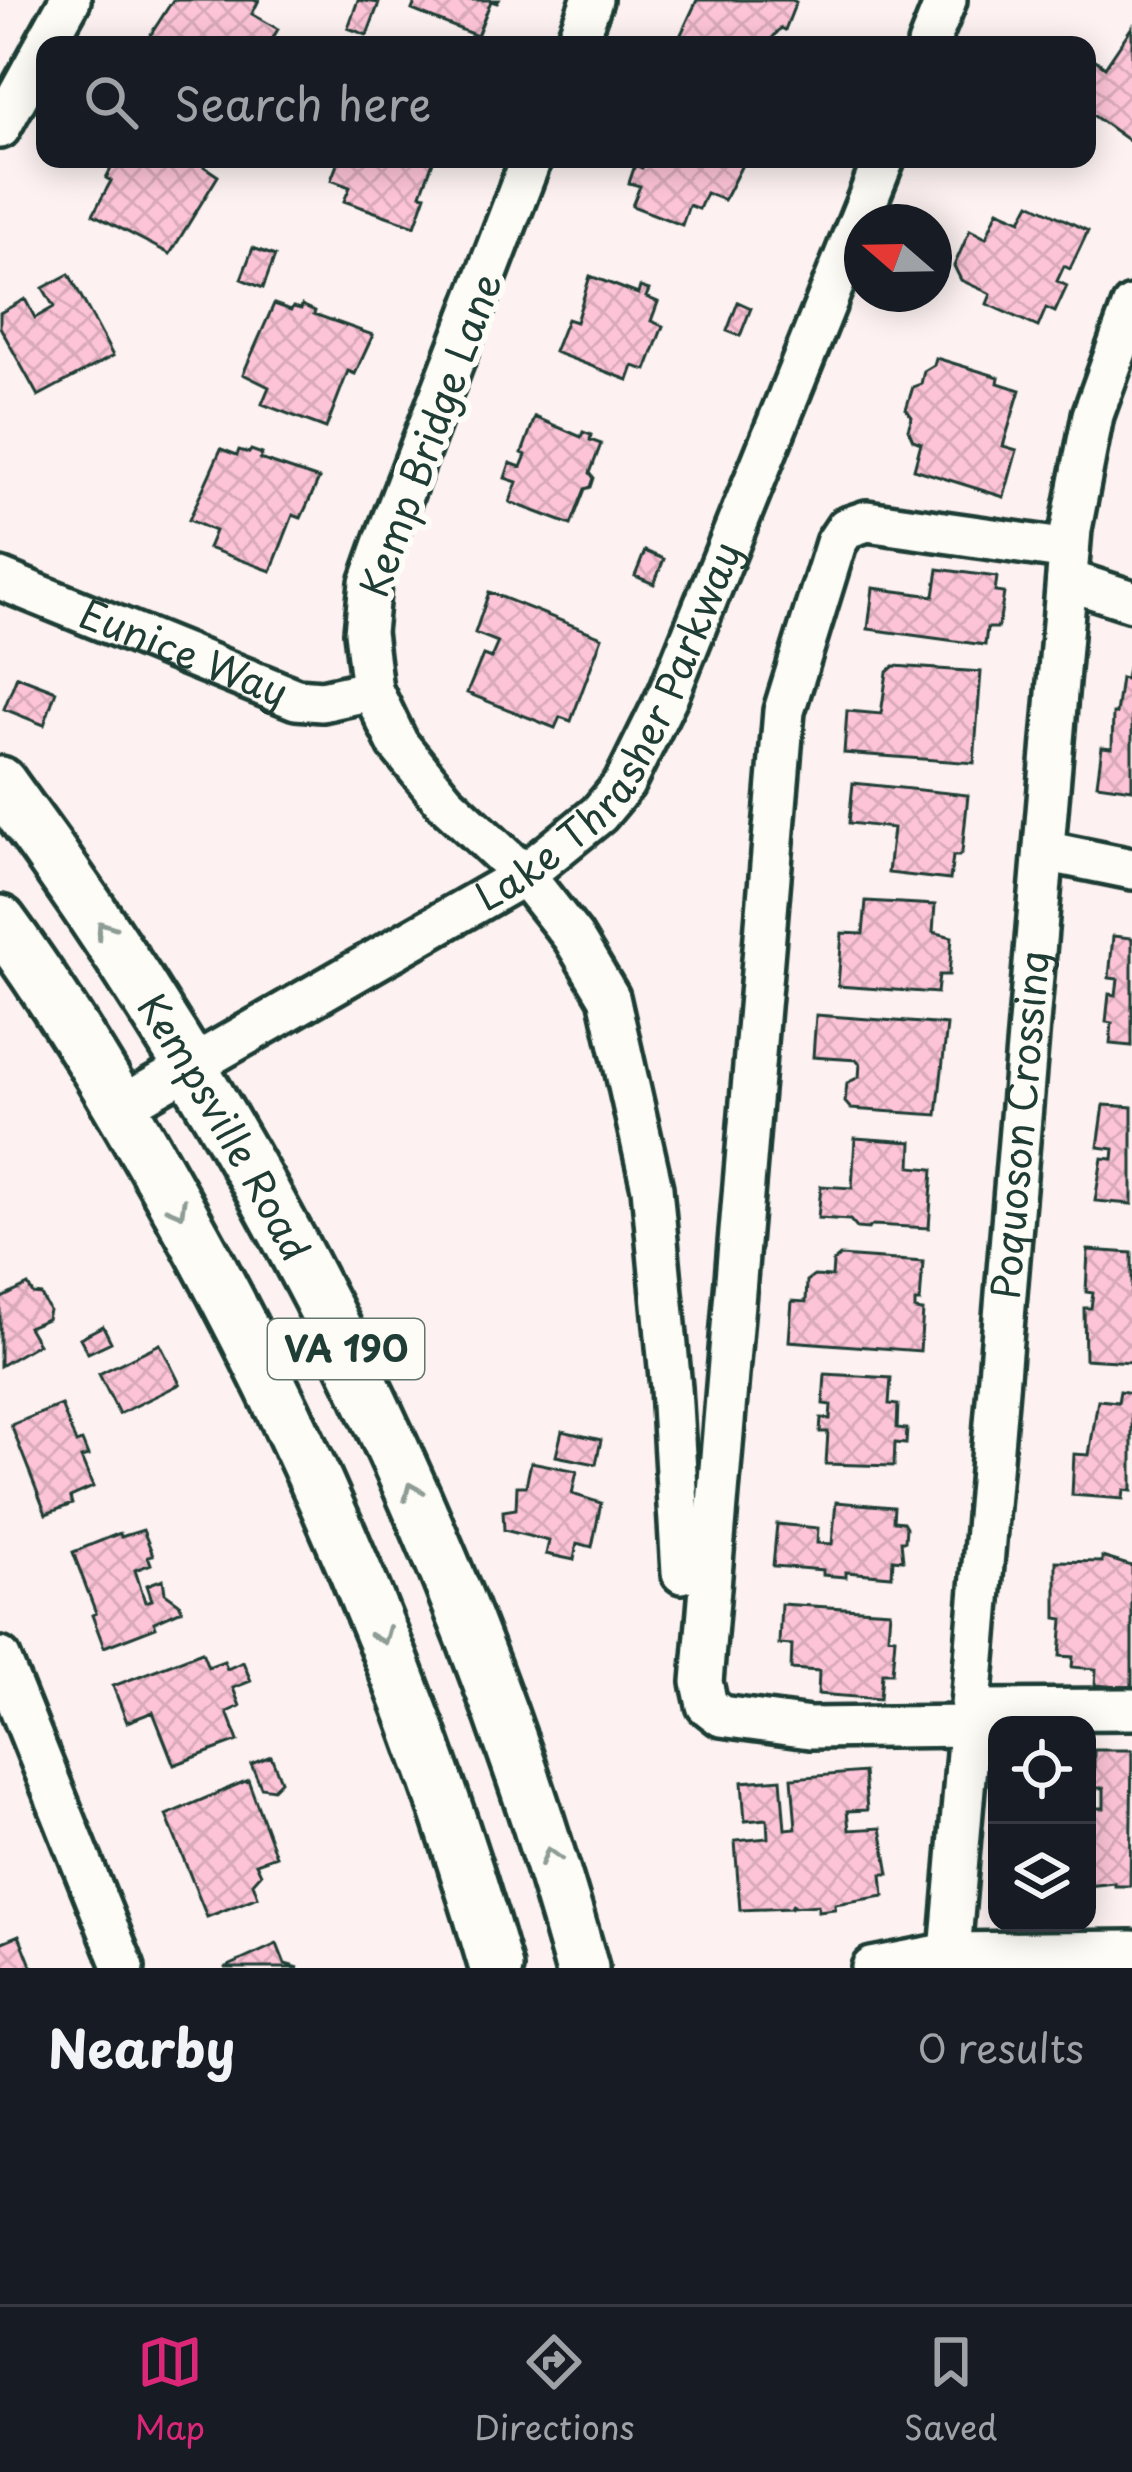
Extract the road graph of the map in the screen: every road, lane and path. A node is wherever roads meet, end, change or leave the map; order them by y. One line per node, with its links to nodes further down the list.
1 (70, 0): 4 (street)
2 (592, 0): 5 (street)
3 (946, 0): 6 (street)
4 (50, 36)
5 (578, 36)
6 (932, 36)
7 (36, 62): 8 (street)
8 (0, 128)
9 (528, 168): 15 (street, Kemp Bridge Lane)
10 (880, 168): 19 (street, Lake Thrasher Parkway)
11 (1128, 332): 12 (street, Poquoson Crossing)
12 (1068, 565): 14 (street); 17 (street, Poquoson Crossing); 26 (street)
13 (0, 579): 15 (street, Eunice Way)
14 (1132, 601)
15 (372, 690): 19 (street, Kemp Bridge Lane)
16 (0, 783): 21 (main road, Kempsville Road / VA 190, one-way to 16)
17 (1044, 851): 18 (street); 26 (street, Poquoson Crossing)
18 (1132, 869)
19 (524, 874): 21 (street, Lake Thrasher Parkway); 23 (street, Kemp Bridge Lane)
20 (0, 922): 22 (main road, Kempsville Road / VA 190)
21 (192, 1069): 22 (street, Lake Thrasher Parkway); 31 (main road, Kempsville Road / VA 190, one-way to 21)
22 (120, 1107): 30 (main road, Kempsville Road / VA 190, one-way to 30)
23 (682, 1573)
24 (0, 1658): 29 (street)
25 (1132, 1709): 26 (street)
26 (970, 1718): 28 (street, Poquoson Crossing)
27 (1132, 1951): 28 (street)
28 (950, 1953): 32 (street)
29 (124, 1968)
30 (496, 1968)
31 (583, 1968)
32 (872, 1968)

